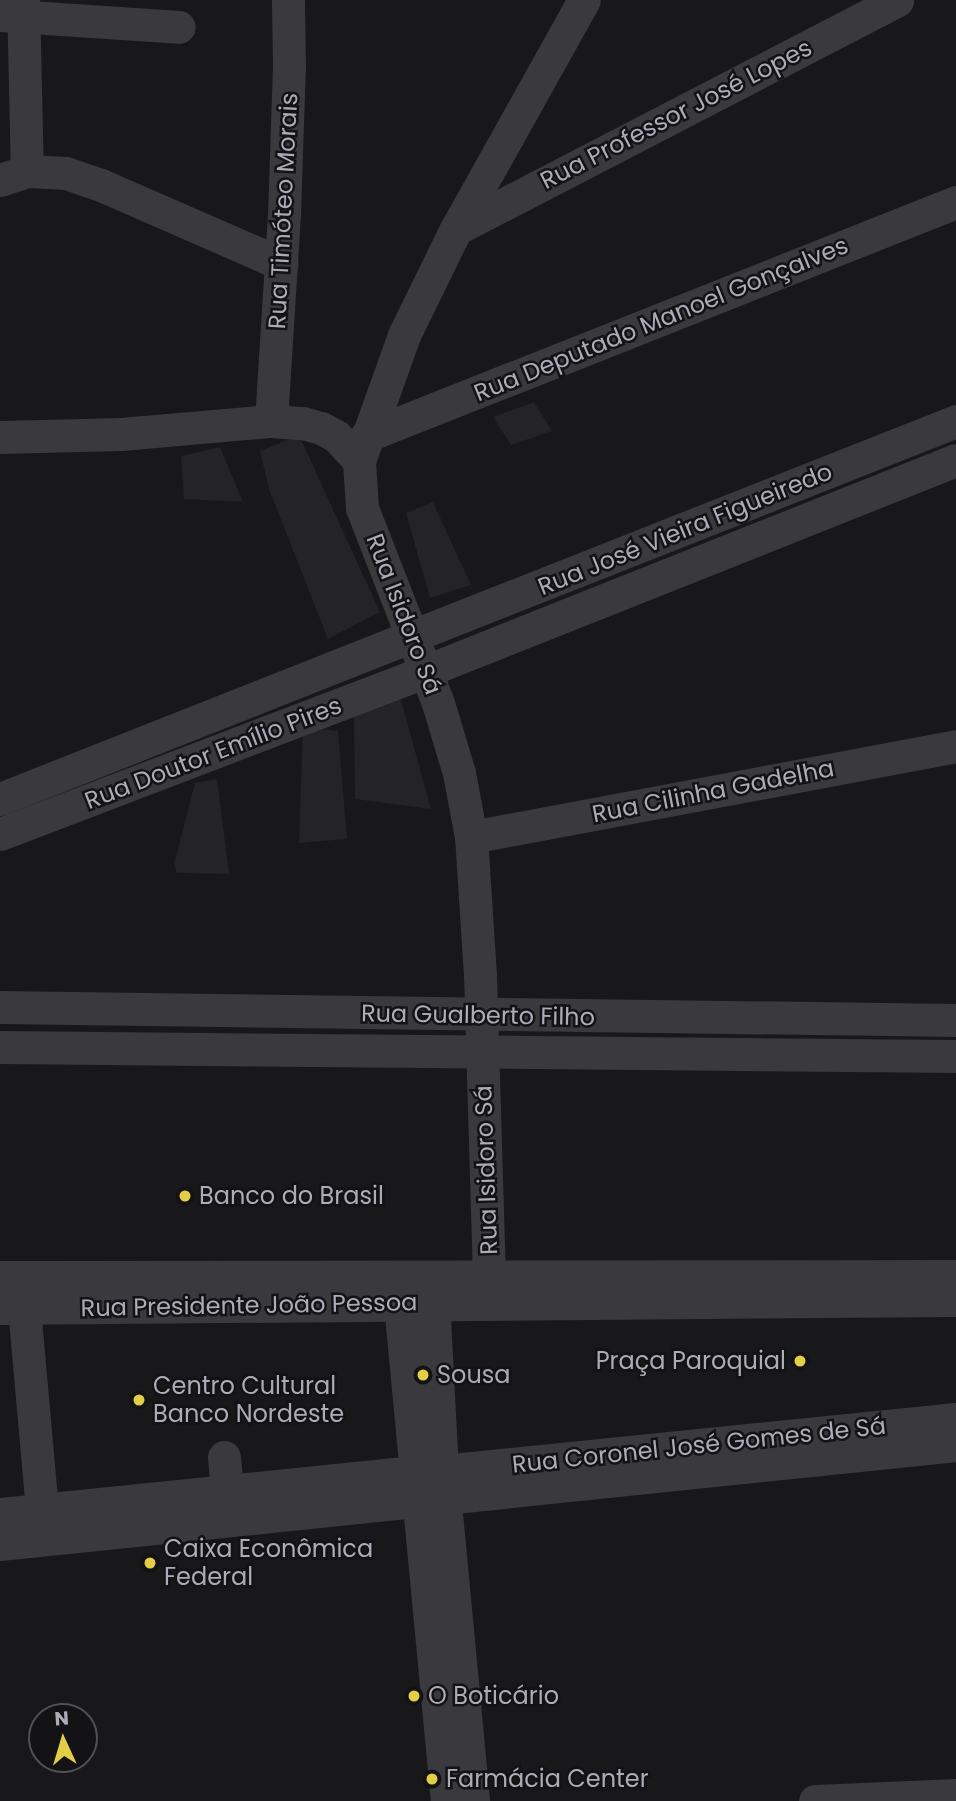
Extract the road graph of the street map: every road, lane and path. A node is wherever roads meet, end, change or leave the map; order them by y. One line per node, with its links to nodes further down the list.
1 (288, 0): 9 (street, Rua Timóteo Morais)
2 (584, 0): 8 (street, Rua Isidoro Sá)
3 (897, 0): 8 (street, Rua Professor José Lopes)
4 (15, 11): 5 (street); 6 (street)
5 (179, 27)
6 (13, 175): 9 (street)
7 (956, 202): 13 (street, Rua Deputado Manoel Gonçalves)
8 (456, 229): 13 (street, Rua Isidoro Sá)
9 (282, 264): 10 (street, Rua Timóteo Morais)
10 (271, 421): 12 (street); 13 (street)
11 (956, 421): 15 (street, Rua José Vieira Figueiredo)
12 (0, 437)
13 (363, 448): 15 (street, Rua Isidoro Sá)
14 (956, 460): 16 (street, Rua José Vieira Figueiredo)
15 (413, 638): 16 (street, Rua Isidoro Sá); 18 (street, Rua Doutor Emílio Pires)
16 (426, 671): 19 (street, Rua Doutor Emílio Pires); 20 (street, Rua Isidoro Sá)
17 (956, 746): 20 (street, Rua Cilinha Gadelha)
18 (0, 799)
19 (0, 834)
20 (471, 836): 22 (street, Rua Isidoro Sá)
21 (0, 1007): 22 (street, Rua Gualberto Filho)
22 (482, 1015): 23 (street, Rua Gualberto Filho); 26 (street, Rua Isidoro Sá)
23 (725, 1018): 24 (street, Rua Gualberto Filho); 27 (street)
24 (956, 1020)
25 (0, 1047): 26 (street, Rua Gualberto Filho)
26 (482, 1052): 27 (street, Rua Gualberto Filho); 33 (street, Rua Isidoro Sá)
27 (722, 1054): 28 (street, Rua Gualberto Filho)
28 (956, 1056)
29 (956, 1276): 31 (street)
30 (0, 1277): 34 (street, Rua Presidente João Pessoa)
31 (732, 1289): 33 (street, Rua Presidente João Pessoa); 35 (street)
32 (433, 1290): 33 (street, Rua Presidente João Pessoa); 34 (street, Rua Presidente João Pessoa); 40 (street)
33 (493, 1290)
34 (398, 1291): 36 (street, Rua Presidente João Pessoa); 40 (street)
35 (956, 1300)
36 (12, 1308): 42 (street)
37 (956, 1419): 40 (street, Rua Coronel José Gomes de Sá)
38 (956, 1446): 40 (street, Rua Coronel José Gomes de Sá)
39 (224, 1457): 41 (street)
40 (430, 1485): 41 (street, Rua Coronel José Gomes de Sá); 44 (street, Rua Coronel José Gomes de Sá); 46 (street); 47 (street)
41 (227, 1491): 42 (street, Rua Coronel José Gomes de Sá)
42 (42, 1510): 43 (street, Rua Coronel José Gomes de Sá)
43 (0, 1514)
44 (0, 1544)
45 (956, 1795): 48 (street)
46 (447, 1801)
47 (473, 1801)
48 (815, 1801)

